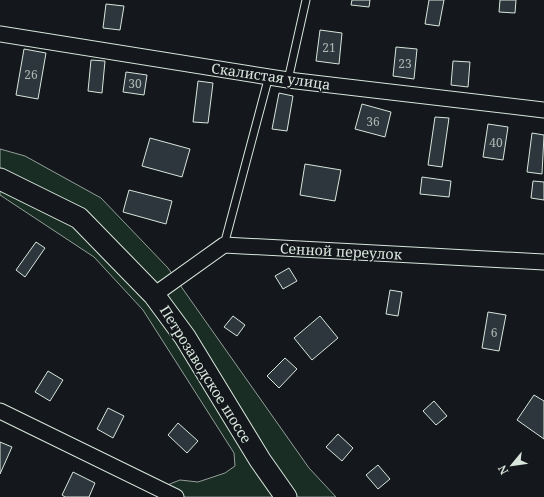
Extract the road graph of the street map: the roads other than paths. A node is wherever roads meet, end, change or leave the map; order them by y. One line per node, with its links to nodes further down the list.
1 (306, 0): 4 (lane)
2 (0, 34): 3 (street, Скалистая улица)
3 (269, 76): 4 (street, Скалистая улица); 7 (lane)
4 (288, 80): 5 (street, Скалистая улица)
5 (544, 110)
6 (0, 179): 9 (main road, Петрозаводское шоссе)
7 (224, 245): 8 (street, Сенной переулок); 9 (street)
8 (543, 258)
9 (154, 295): 12 (main road, Петрозаводское шоссе)
10 (0, 411): 11 (street)
11 (176, 497)
12 (286, 497)

